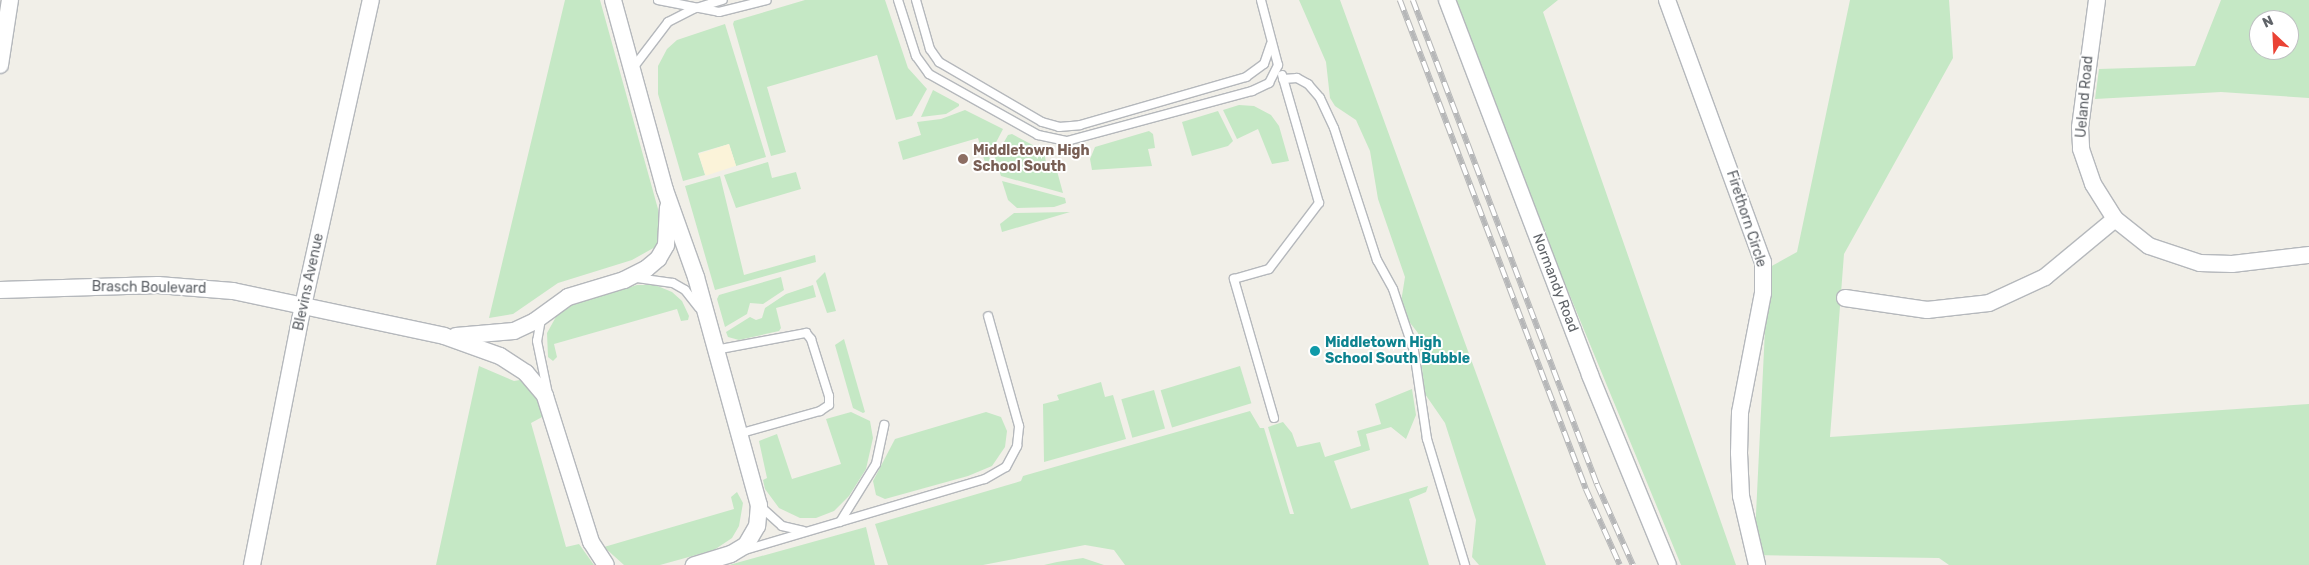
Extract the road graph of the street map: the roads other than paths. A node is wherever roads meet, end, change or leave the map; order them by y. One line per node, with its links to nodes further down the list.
1 (10, 0): 16 (street)
2 (371, 0): 25 (street, Blevins Avenue)
3 (613, 0): 17 (street)
4 (658, 0): 13 (lane)
5 (723, 0): 13 (lane)
6 (767, 0): 13 (lane)
7 (898, 0): 15 (lane)
8 (916, 0): 14 (lane)
9 (1261, 0): 14 (lane)
10 (1447, 0): 43 (street, Normandy Road)
11 (1667, 0): 44 (street, Firethorn Circle)
12 (2096, 0): 20 (street, Ueland Road)
13 (693, 9): 17 (lane)
14 (1272, 37): 15 (lane)
15 (1277, 59): 18 (lane)
16 (0, 65)
17 (630, 72): 19 (street)
18 (1283, 79): 32 (lane); 42 (lane)
19 (665, 190): 22 (street); 28 (street)
20 (2115, 219): 21 (street, Ueland Road); 24 (street)
21 (2309, 255)
22 (624, 280): 26 (street); 28 (lane)
23 (0, 290): 25 (street, Brasch Boulevard)
24 (1845, 298)
25 (303, 306): 29 (street, Brasch Boulevard); 39 (street, Blevins Avenue)
26 (542, 315): 29 (street); 31 (lane)
27 (988, 316): 36 (lane)
28 (707, 326): 30 (street)
29 (444, 336): 31 (street)
30 (714, 350): 34 (street); 34 (lane)
31 (554, 415): 40 (street)
32 (1274, 418)
33 (884, 425): 36 (lane)
34 (738, 434): 35 (street)
35 (758, 501): 37 (lane); 38 (street)
36 (840, 522): 37 (lane)
37 (813, 530): 38 (lane)
38 (731, 554): 41 (street)
39 (252, 565)
40 (606, 565)
41 (694, 565)
42 (1465, 565)
43 (1668, 565)
44 (1757, 565)

